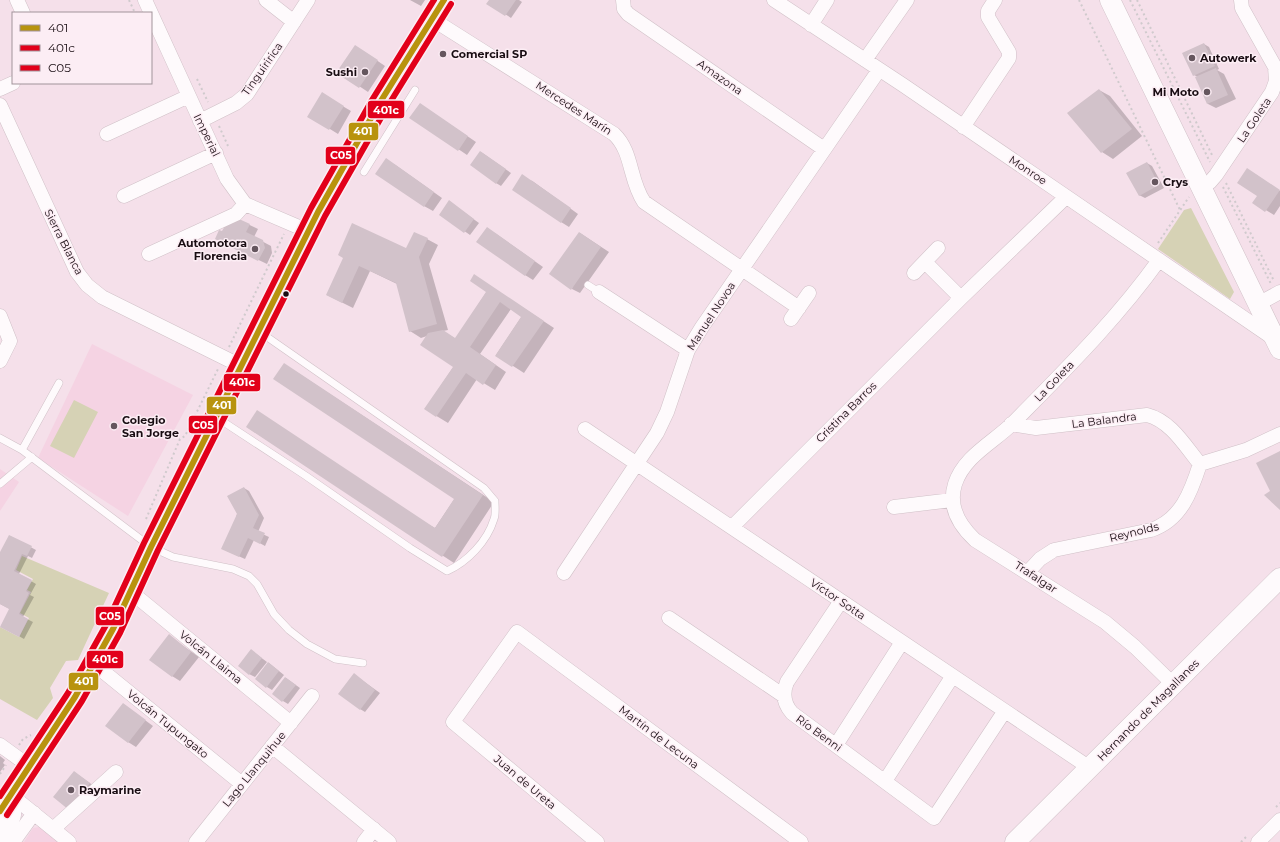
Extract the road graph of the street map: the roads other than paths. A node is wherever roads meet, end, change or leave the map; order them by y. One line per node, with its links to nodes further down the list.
1 (17, 0): 13 (street)
2 (145, 0): 14 (street, Imperial)
3 (266, 0): 17 (street)
4 (308, 0): 17 (street, Tinguiririca)
5 (444, 0): 16 (main road)
6 (623, 0): 29 (street, Amazona)
7 (774, 0): 18 (street, Monroe)
8 (827, 0): 18 (street)
9 (907, 0): 19 (street)
10 (995, 0): 27 (street)
11 (1110, 0): 32 (main road)
12 (1241, 0): 32 (street, La Goleta)
13 (23, 12)
14 (150, 12)
15 (152, 18): 24 (street, Imperial)
16 (432, 18): 36 (main road); 41 (street, Mercedes Marín)
17 (294, 22): 26 (street, Tinguiririca)
18 (811, 25): 19 (street, Monroe)
19 (865, 60): 20 (street, Monroe)
20 (879, 70): 27 (street, Monroe); 29 (street, Manuel Novoa)
21 (12, 83): 22 (street)
22 (0, 89)
23 (415, 90): 31 (lane)
24 (189, 96): 26 (street, Imperial); 28 (street)
25 (0, 105): 53 (street, Sierra Blanca)
26 (200, 121): 30 (street, Imperial)
27 (963, 127): 34 (street, Monroe)
28 (107, 134)
29 (824, 149): 41 (street, Manuel Novoa)
30 (216, 153): 33 (street); 35 (street, Imperial)
31 (364, 172)
32 (1209, 178): 47 (main road)
33 (124, 196)
34 (1066, 197): 39 (street, Monroe); 46 (street, Cristina Barros)
35 (245, 204): 36 (street); 38 (street)
36 (308, 231): 49 (main road)
37 (938, 248): 40 (street)
38 (149, 254)
39 (1155, 257): 50 (street, Monroe); 56 (street, La Goleta)
40 (925, 262): 42 (street); 46 (street)
41 (742, 268): 45 (street, Mercedes Marín); 51 (street, Manuel Novoa)
42 (914, 273)
43 (593, 289): 51 (street)
44 (1277, 290): 47 (street)
45 (809, 293)
46 (961, 298): 67 (street, Cristina Barros)
47 (1258, 304): 50 (main road)
48 (0, 316): 52 (street)
49 (258, 331): 53 (main road); 55 (lane)
50 (1278, 343)
51 (688, 350): 62 (street, Manuel Novoa)
52 (0, 361)
53 (232, 362): 55 (main road)
54 (58, 383): 60 (lane)
55 (216, 417): 68 (main road)
56 (1011, 424): 63 (street, La Balandra); 65 (street, La Goleta)
57 (585, 429): 62 (street, Víctor Sotta)
58 (1280, 434): 63 (street)
59 (0, 438): 60 (lane)
60 (22, 450): 61 (lane)
61 (32, 457): 64 (lane); 68 (lane)
62 (637, 464): 67 (street, Víctor Sotta); 69 (street, Manuel Novoa)
63 (1200, 464): 70 (street, Reynolds)
64 (0, 484)
65 (952, 500): 66 (street); 70 (street, Trafalgar)
66 (894, 507)
67 (732, 527): 73 (street, Víctor Sotta)
68 (151, 547): 72 (main road); 76 (lane)
69 (564, 572)
70 (1028, 572): 79 (street, Trafalgar)
71 (1280, 578): 79 (main road, Hernando de Magallanes)
72 (131, 592): 77 (main road); 84 (street, Volcán Llaima)
73 (841, 601): 75 (street, Víctor Sotta); 81 (street)
74 (669, 618): 81 (street, Río Benni)
75 (902, 642): 78 (street, Víctor Sotta); 86 (street)
76 (363, 663)
77 (94, 664): 88 (main road); 92 (street, Volcán Tupungato)
78 (952, 676): 82 (street, Víctor Sotta); 91 (street)
79 (1174, 685): 89 (main road, Hernando de Magallanes)
80 (312, 696): 84 (street, Lago Llanquihue)
81 (784, 696): 86 (street, Río Benni)
82 (1004, 712): 89 (street, Víctor Sotta); 91 (street, Río Benni)
83 (453, 722): 104 (street, Juan de Ureta); 105 (street, Martín de Lecuna)
84 (291, 723): 87 (street, Lago Llanquihue)
85 (0, 745): 88 (street)
86 (836, 745): 91 (street, Río Benni)
87 (272, 746): 92 (street, Lago Llanquihue); 97 (street)
88 (29, 766): 93 (main road)
89 (1090, 768): 106 (main road, Hernando de Magallanes)
90 (116, 772): 96 (street)
91 (885, 781)
92 (242, 784): 101 (street, Lago Llanquihue)
93 (4, 803): 94 (street); 98 (main road)
94 (34, 813): 96 (street); 99 (street)
95 (1280, 820): 107 (street)
96 (53, 829): 100 (street)
97 (374, 829): 102 (street); 103 (street)
98 (2, 842)
99 (13, 842)
100 (69, 842)
101 (196, 842)
102 (364, 842)
103 (389, 842)
104 (597, 842)
105 (801, 842)
106 (1016, 842)
107 (1258, 842)

